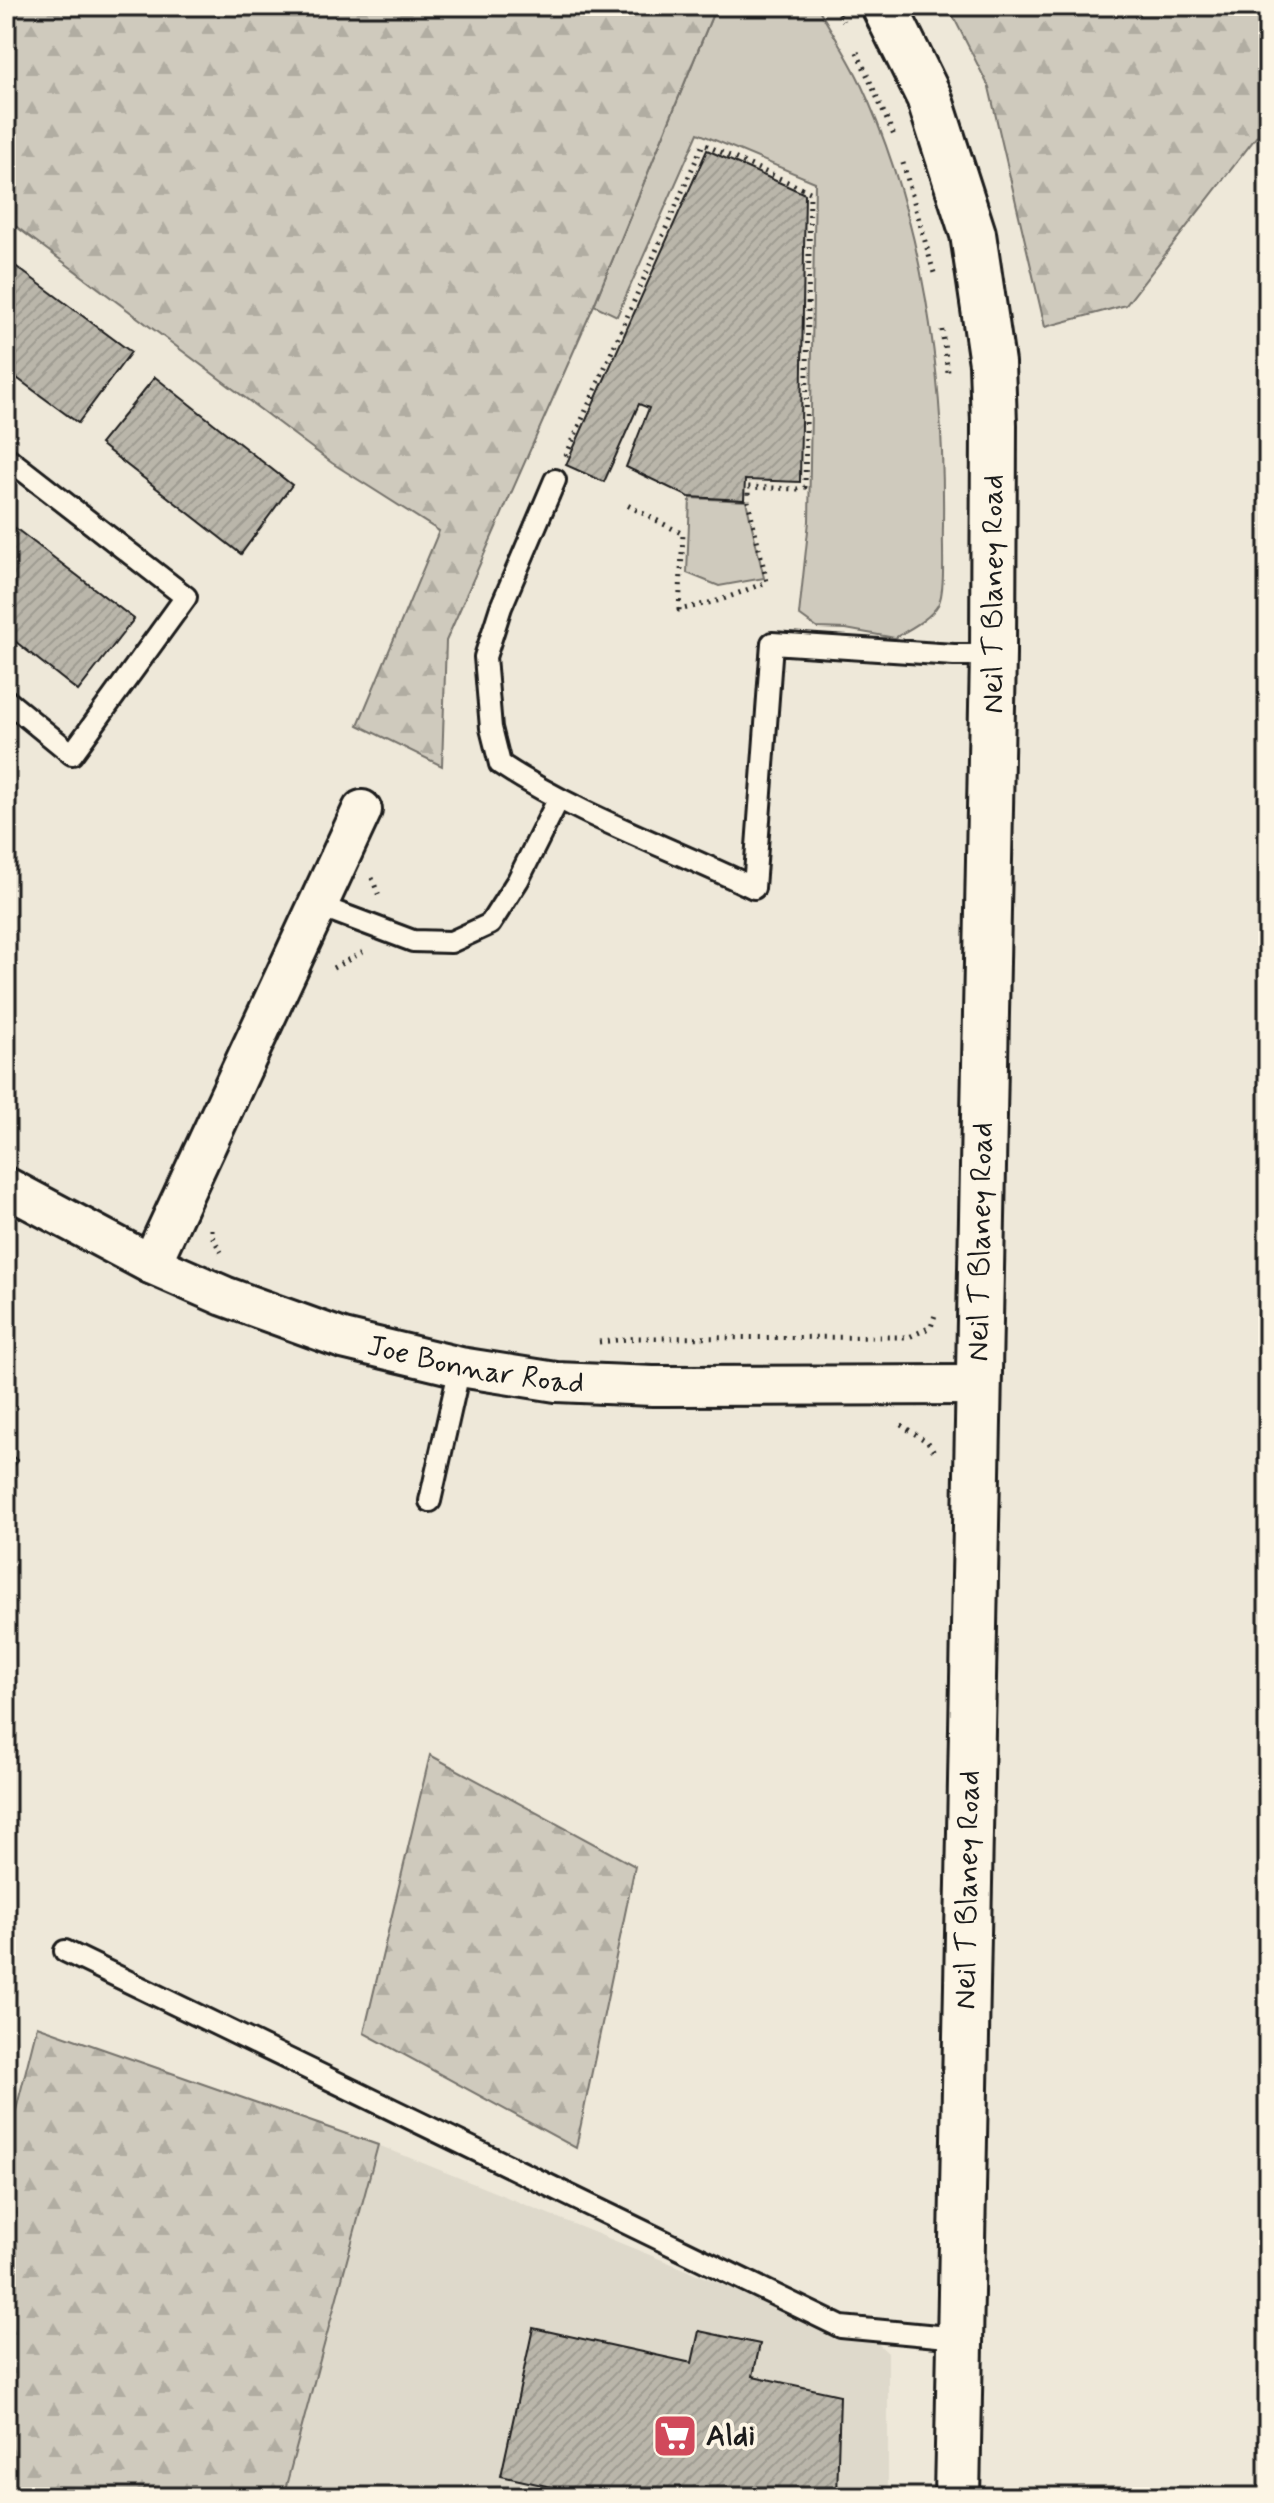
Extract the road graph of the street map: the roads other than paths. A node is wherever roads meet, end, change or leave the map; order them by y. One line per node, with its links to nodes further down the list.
1 (884, 6): 4 (main road, Neil T Blaney Road)
2 (6, 457): 5 (lane)
3 (555, 480): 6 (lane)
4 (993, 655): 6 (lane); 12 (main road, Neil T Blaney Road)
5 (6, 700)
6 (558, 800): 8 (lane)
7 (362, 810): 8 (street)
8 (317, 905): 10 (street)
9 (6, 1187): 10 (street, Joe Bonnar Road)
10 (151, 1264): 11 (street, Joe Bonnar Road)
11 (460, 1367): 12 (street, Joe Bonnar Road); 13 (lane)
12 (978, 1385): 15 (main road, Neil T Blaney Road)
13 (430, 1501)
14 (65, 1951): 15 (lane)
15 (959, 2338): 16 (main road, Neil T Blaney Road)
16 (957, 2497)

